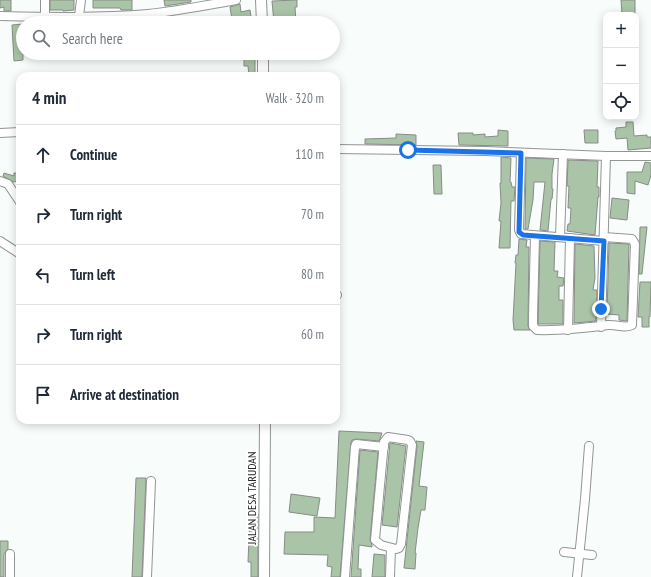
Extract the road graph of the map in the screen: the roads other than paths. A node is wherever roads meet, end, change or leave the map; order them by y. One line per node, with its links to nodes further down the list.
1 (45, 0): 6 (street)
2 (81, 0): 7 (street)
3 (236, 0): 7 (street)
4 (261, 0): 8 (street)
5 (0, 16): 6 (street)
6 (44, 16): 7 (street)
7 (79, 16)
8 (262, 16)
9 (263, 60): 10 (street)
10 (263, 72)
11 (16, 132): 12 (street)
12 (0, 134)
13 (340, 149): 14 (street)
14 (521, 153): 15 (street); 20 (street)
15 (563, 154): 16 (street); 21 (street)
16 (606, 156): 17 (street); 23 (street)
17 (651, 156)
18 (0, 181): 19 (street)
19 (16, 195)
20 (535, 236): 21 (street); 27 (street)
21 (560, 238): 22 (street)
22 (570, 238): 23 (street); 27 (street)
23 (604, 239): 26 (street); 26 (street)
24 (0, 242): 25 (street)
25 (16, 252)
26 (601, 327): 27 (street)
27 (568, 330)
28 (265, 424): 39 (street, JALAN DESA TARUDAN)
29 (589, 446): 35 (street)
30 (384, 447): 32 (street); 32 (street); 40 (street)
31 (151, 481): 38 (street)
32 (391, 548): 41 (street)
33 (564, 552): 35 (street)
34 (10, 554): 37 (street)
35 (579, 554): 36 (street); 42 (street)
36 (592, 555)
37 (10, 577)
38 (147, 577)
39 (264, 577)
40 (345, 577)
41 (390, 577)
42 (577, 577)

